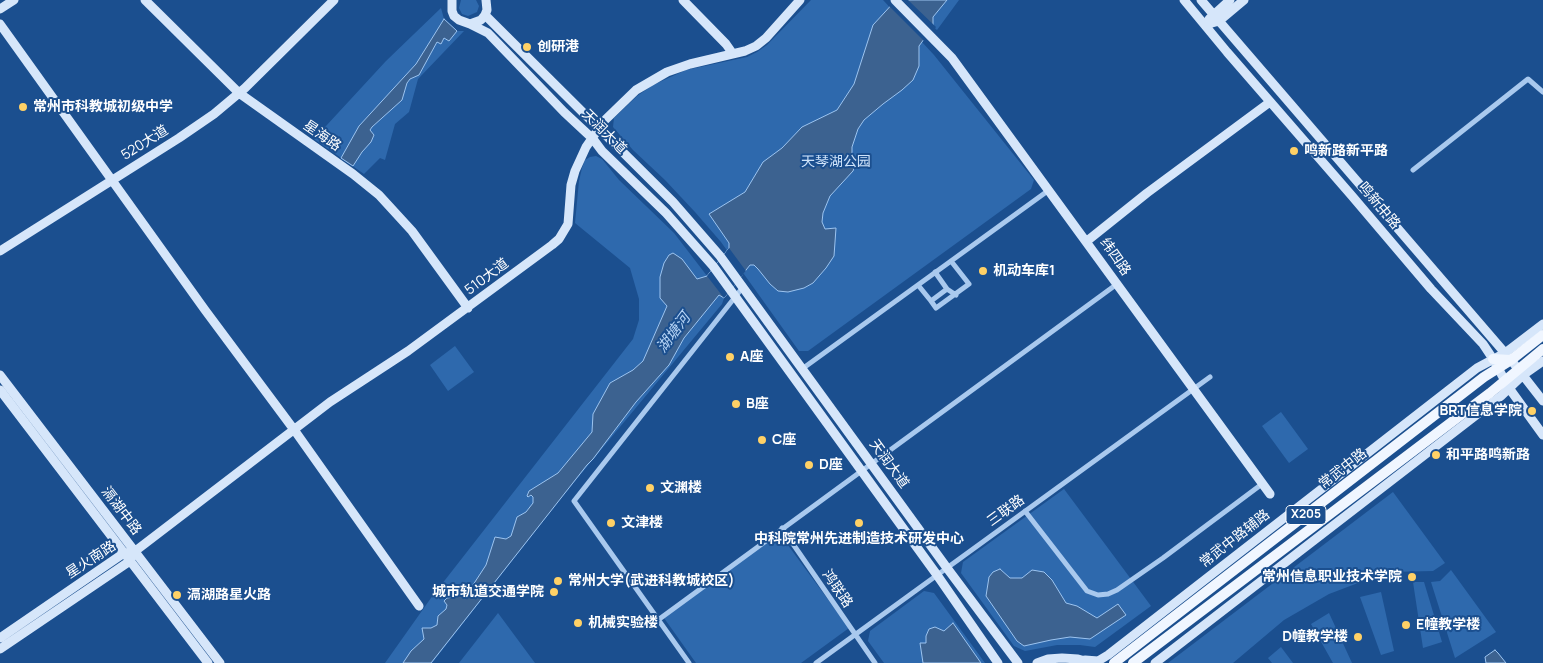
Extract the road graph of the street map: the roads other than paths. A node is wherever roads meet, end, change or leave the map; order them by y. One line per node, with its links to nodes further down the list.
1 (14, 0): 13 (street)
2 (145, 0): 21 (street, 星海路)
3 (334, 0): 21 (street, 520大道)
4 (452, 0): 17 (street, 天润大道)
5 (486, 0): 14 (street)
6 (683, 0): 19 (street)
7 (800, 0): 19 (street, 510大道)
8 (895, 0): 27 (street, 纬四路)
9 (1184, 0): 18 (street, 鸣新中路)
10 (1200, 0): 15 (street, 鸣新中路)
11 (1230, 0): 15 (street)
12 (1244, 0): 15 (street)
13 (0, 9)
14 (485, 15): 17 (street); 23 (street, 天润大道)
15 (1216, 17): 18 (street); 45 (street, 鸣新中路)
16 (0, 24): 26 (street)
17 (470, 24): 24 (street, 天润大道)
18 (1205, 25): 22 (street, 鸣新中路)
19 (733, 54): 23 (street, 510大道)
20 (1543, 92): 25 (street)
21 (239, 93): 26 (street, 520大道); 39 (street, 星海路)
22 (1270, 102): 28 (street); 44 (street, 鸣新中路)
23 (598, 129): 24 (street, 510大道); 32 (street, 天润大道)
24 (593, 139): 36 (street, 天润大道); 39 (street, 510大道)
25 (1413, 170)
26 (112, 180): 29 (street, 520大道); 53 (street)
27 (1049, 190): 28 (street, 纬四路); 30 (street)
28 (1087, 241): 33 (street, 纬四路)
29 (0, 251)
30 (951, 261): 31 (street); 37 (street)
31 (935, 272): 34 (street); 35 (street)
32 (740, 284): 36 (street); 46 (street, 天润大道)
33 (1117, 284): 50 (street, 纬四路); 55 (street)
34 (918, 285): 38 (street); 46 (street)
35 (947, 289): 37 (street); 38 (street)
36 (733, 293): 56 (street, 天润大道); 67 (street)
37 (956, 295): 38 (street)
38 (931, 300)
39 (468, 308): 53 (street, 510大道)
40 (1543, 324): 45 (street)
41 (1543, 335): 45 (main road, 常武中路 / X205)
42 (1543, 349): 45 (main road, 常武中路 / X205)
43 (1543, 361): 45 (street)
44 (1496, 363): 45 (main road, 常武中路 / X205); 49 (street, 鸣新中路); 71 (street, 常武中路辅路); 80 (main road, 常武中路 / X205)
45 (1516, 364): 49 (main road, 常武中路 / X205); 52 (street, 鸣新中路)
46 (802, 369): 55 (street, 天润大道)
47 (0, 375): 61 (street, 滆湖中路)
48 (1210, 377): 50 (street, 三联路)
49 (1507, 384): 54 (street, 鸣新中路); 81 (main road, 常武中路 / X205); 82 (street)
50 (1193, 389): 57 (street, 纬四路); 59 (street, 三联路)
51 (0, 390): 62 (street, 滆湖中路)
52 (1543, 401)
53 (295, 430): 61 (street, 510大道); 66 (street)
54 (1543, 435)
55 (871, 463): 56 (street); 64 (street, 天润大道)
56 (860, 470): 60 (street); 65 (street, 天润大道)
57 (1262, 484): 58 (street, 纬四路); 59 (street)
58 (1270, 494)
59 (1025, 512): 64 (street, 三联路)
60 (782, 528): 67 (street); 68 (street, 鸿联路)
61 (134, 552): 62 (street, 星火南路); 63 (street, 星火南路); 73 (street, 滆湖中路)
62 (124, 553): 63 (street, 滆湖中路); 69 (street, 星火南路)
63 (130, 561): 70 (street, 星火南路); 72 (street, 滆湖中路)
64 (946, 568): 65 (street, 三联路); 78 (street, 天润大道)
65 (937, 576): 68 (street, 三联路); 77 (street, 天润大道)
66 (419, 606)
67 (658, 620): 74 (street)
68 (855, 635): 75 (street, 三联路); 76 (street, 鸿联路)
69 (0, 638)
70 (0, 649)
71 (1089, 661): 79 (street, 常武中路辅路)
72 (208, 663)
73 (220, 663)
74 (689, 663)
75 (816, 663)
76 (875, 663)
77 (998, 663)
78 (1018, 663)
79 (1037, 663)
80 (1114, 663)
81 (1133, 663)
82 (1155, 663)

